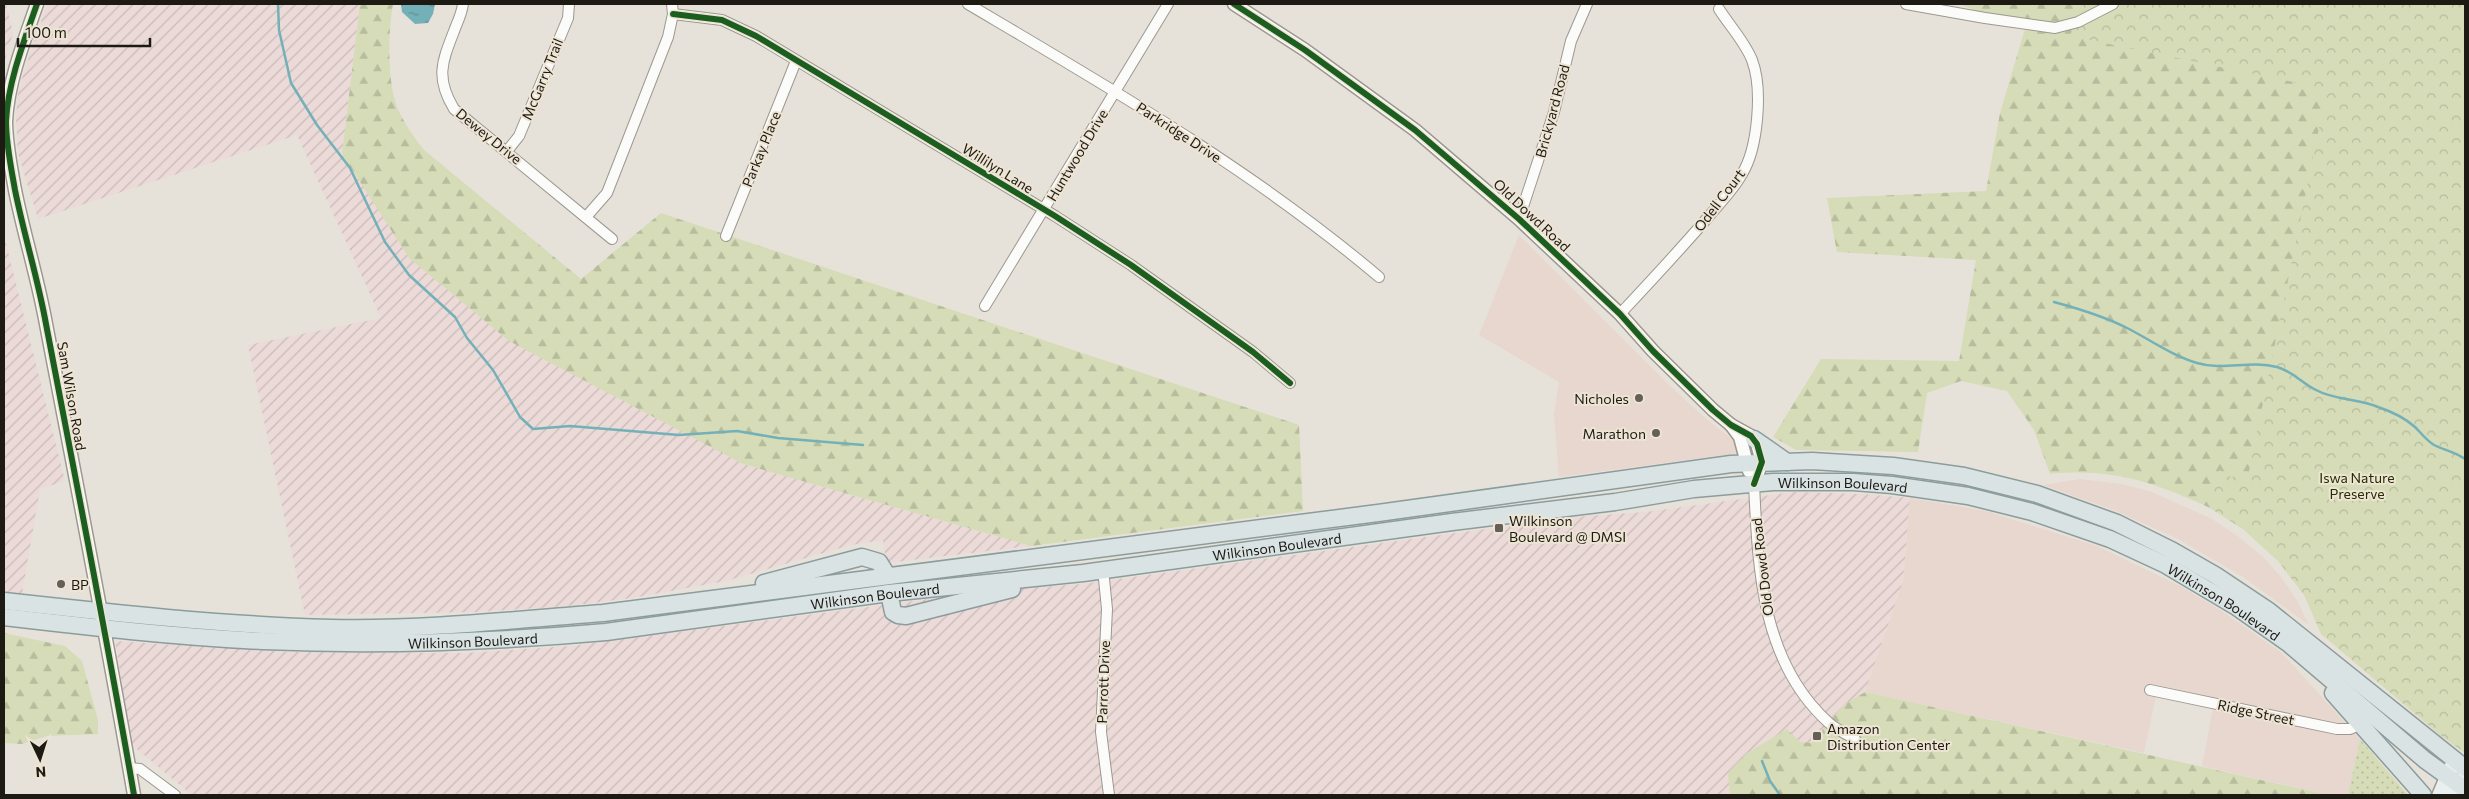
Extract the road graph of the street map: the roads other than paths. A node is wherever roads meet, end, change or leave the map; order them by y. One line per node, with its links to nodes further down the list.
1 (37, 4): 36 (street, Sam Wilson Road)
2 (463, 4): 14 (street, Dewey Drive)
3 (569, 4): 14 (street, McGarry Trail)
4 (968, 4): 13 (street, Parkridge Drive)
5 (1168, 4): 13 (street, Huntwood Drive)
6 (1234, 4): 17 (street, Old Dowd Road)
7 (1587, 4): 17 (street, Brickyard Road)
8 (1906, 4): 9 (street)
9 (2113, 4)
10 (673, 9): 12 (street, Willilyn Lane); 16 (street)
11 (1719, 9): 22 (street, Odell Court)
12 (796, 61): 15 (street, Willilyn Lane); 18 (street, Parkay Place)
13 (1115, 91): 15 (street, Huntwood Drive); 20 (street, Parkridge Drive)
14 (507, 151): 16 (street, Dewey Drive)
15 (1044, 210): 21 (street, Huntwood Drive); 23 (street, Willilyn Lane)
16 (586, 217): 19 (street, Dewey Drive)
17 (1519, 219): 22 (street, Old Dowd Road)
18 (726, 236)
19 (612, 238)
20 (1379, 277)
21 (985, 306)
22 (1620, 314): 24 (street, Old Dowd Road)
23 (1290, 384)
24 (1731, 426): 25 (street, Old Dowd Road); 27 (street, Old Dowd Road)
25 (1754, 439): 26 (main road); 27 (street)
26 (1787, 462): 27 (main road, Wilkinson Boulevard); 29 (main road, Wilkinson Boulevard)
27 (1754, 463): 28 (street, Old Dowd Road); 33 (main road, Wilkinson Boulevard)
28 (1754, 484): 30 (main road, Wilkinson Boulevard); 31 (main road, Wilkinson Boulevard); 44 (street, Old Dowd Road)
29 (2141, 534): 30 (main road); 45 (main road, Wilkinson Boulevard)
30 (2135, 550): 41 (main road, Wilkinson Boulevard)
31 (1103, 569): 32 (main road, Wilkinson Boulevard); 50 (street, Parrott Drive)
32 (1083, 573): 34 (main road, Wilkinson Boulevard); 34 (main road)
33 (887, 575): 34 (street); 38 (main road, Wilkinson Boulevard)
34 (889, 593): 40 (main road, Wilkinson Boulevard)
35 (4, 601): 36 (main road, Wilkinson Boulevard)
36 (102, 612): 38 (main road, Wilkinson Boulevard); 39 (street, Sam Wilson Road)
37 (4, 616): 39 (main road, Wilkinson Boulevard)
38 (488, 622): 40 (street)
39 (106, 629): 40 (main road, Wilkinson Boulevard); 46 (street, Sam Wilson Road)
40 (490, 640)
41 (2290, 644): 43 (main road); 47 (main road, Wilkinson Boulevard)
42 (2150, 690): 43 (street, Ridge Street)
43 (2361, 724): 51 (main road)
44 (1855, 739)
45 (2460, 764): 47 (main road)
46 (129, 768): 48 (street, Sam Wilson Road); 49 (street)
47 (2458, 785): 52 (main road)
48 (134, 795)
49 (175, 795)
50 (1109, 795)
51 (2423, 795)
52 (2440, 795)

